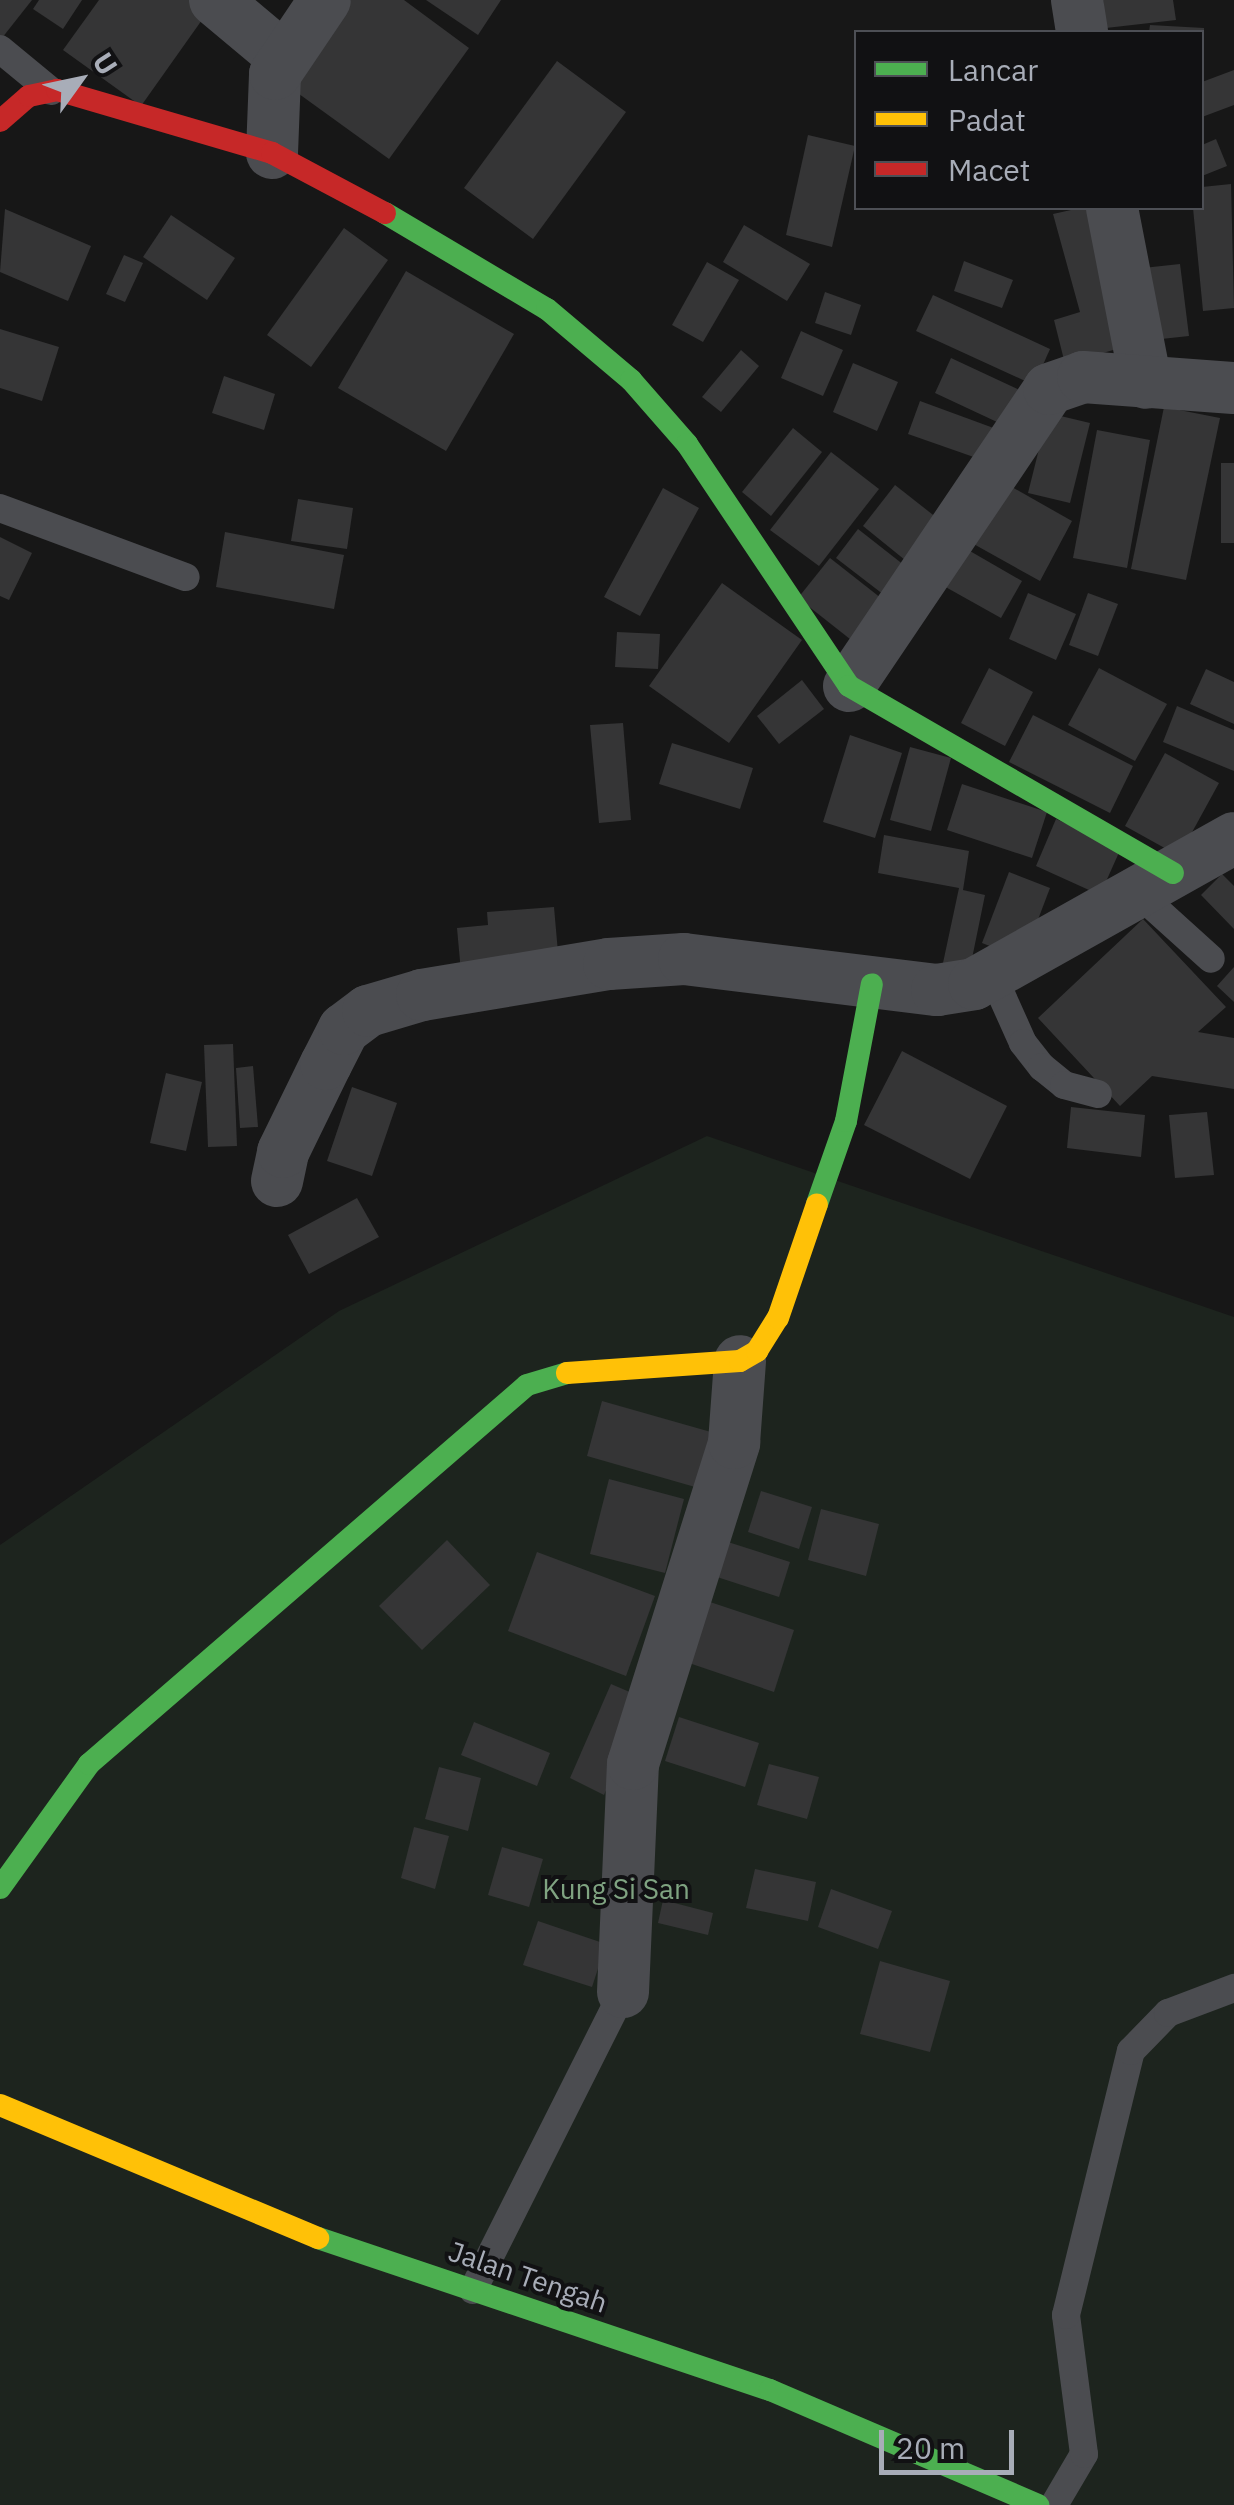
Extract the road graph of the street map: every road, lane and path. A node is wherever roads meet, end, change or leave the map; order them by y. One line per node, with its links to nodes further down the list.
1 (214, 0): 6 (street)
2 (325, 0): 6 (street)
3 (1077, 0): 4 (street)
4 (1082, 30)
5 (0, 49): 7 (lane)
6 (284, 58): 9 (street)
7 (51, 92): 8 (street); 9 (street)
8 (0, 121)
9 (272, 153): 15 (street)
10 (1112, 210): 11 (street)
11 (1146, 383): 12 (street); 15 (street)
12 (1234, 388)
13 (0, 508): 14 (lane)
14 (186, 577)
15 (849, 686): 17 (street)
16 (1234, 838): 17 (street)
17 (1156, 883): 18 (lane); 19 (street)
18 (1211, 959)
19 (993, 976): 20 (street); 21 (lane)
20 (872, 984): 22 (street); 23 (street)
21 (1098, 1094)
22 (277, 1181)
23 (740, 1361): 24 (street); 26 (street)
24 (0, 1888)
25 (1234, 1988): 30 (lane)
26 (622, 1992): 28 (lane)
27 (0, 2105): 28 (street, Jalan Tengah)
28 (473, 2290): 29 (street, Jalan Tengah)
29 (1038, 2505)
30 (1054, 2505)

